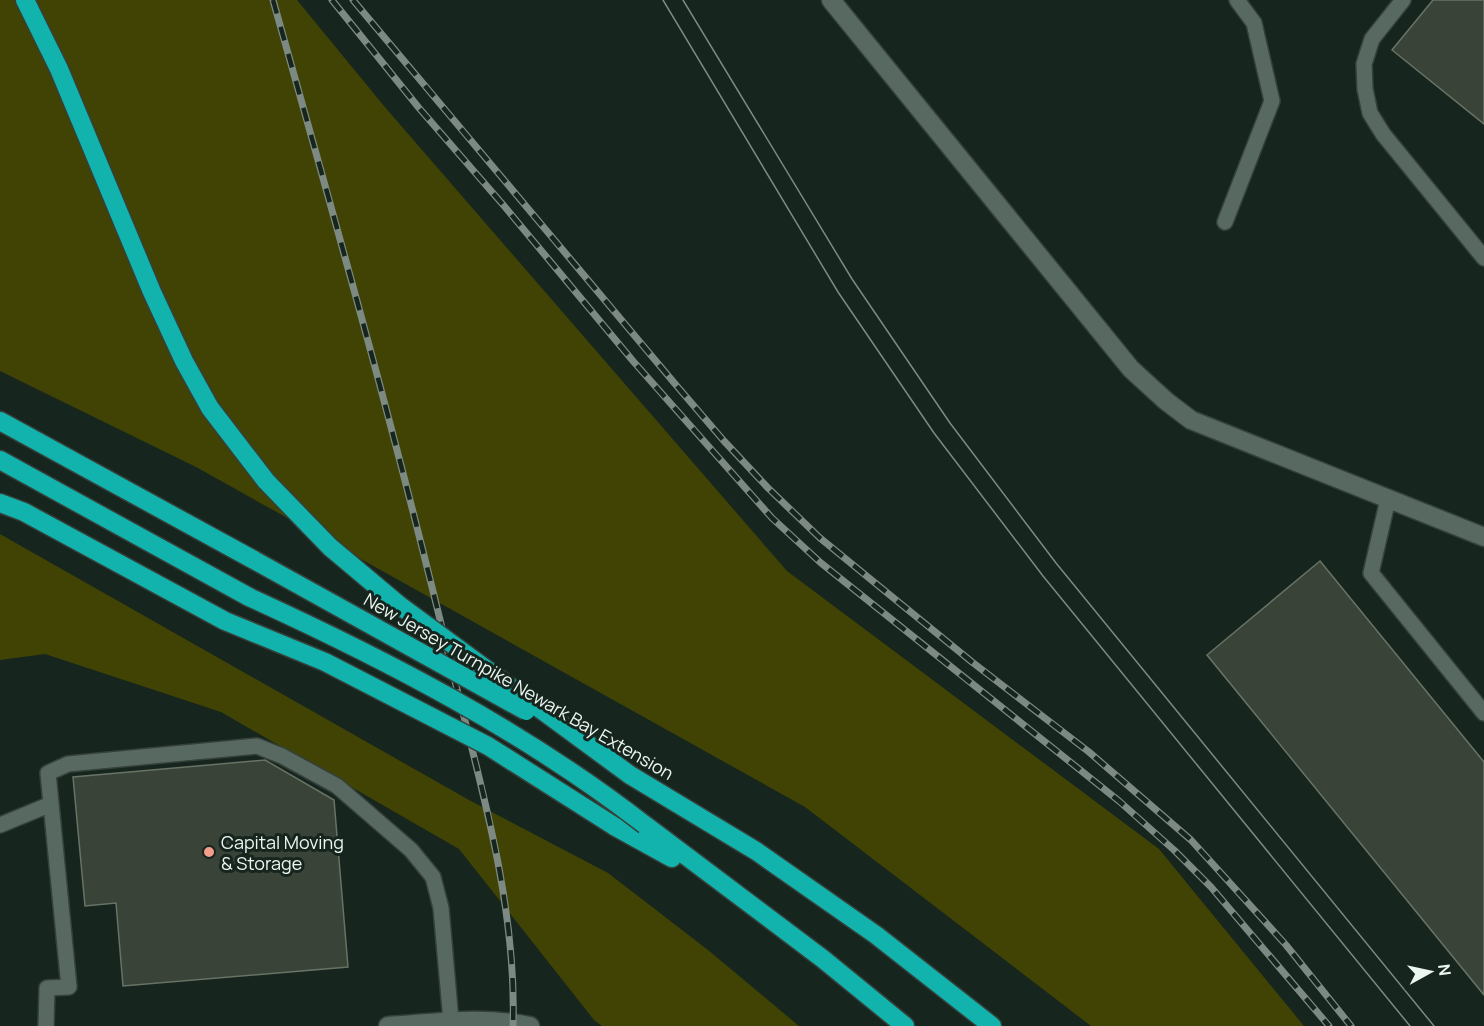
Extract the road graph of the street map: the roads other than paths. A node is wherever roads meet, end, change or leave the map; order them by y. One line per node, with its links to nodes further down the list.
1 (25, 0): 13 (highway, bridge)
2 (831, 0): 9 (street)
3 (1237, 0): 5 (lane)
4 (1403, 0): 6 (lane)
5 (1225, 222)
6 (1484, 258)
7 (1, 421): 13 (highway, New Jersey Turnpike Newark Bay Extension, bridge)
8 (0, 460): 16 (highway, bridge)
9 (1388, 499): 11 (street); 12 (lane)
10 (0, 503): 16 (highway, bridge)
11 (1484, 537)
12 (1484, 713)
13 (630, 775): 23 (highway, New Jersey Turnpike Newark Bay Extension)
14 (51, 804): 15 (lane); 17 (lane); 19 (lane)
15 (0, 825)
16 (734, 892): 22 (highway)
17 (451, 1021): 18 (street); 21 (street)
18 (409, 1025): 20 (street)
19 (46, 1026)
20 (388, 1026)
21 (530, 1026)
22 (905, 1026)
23 (992, 1026)

